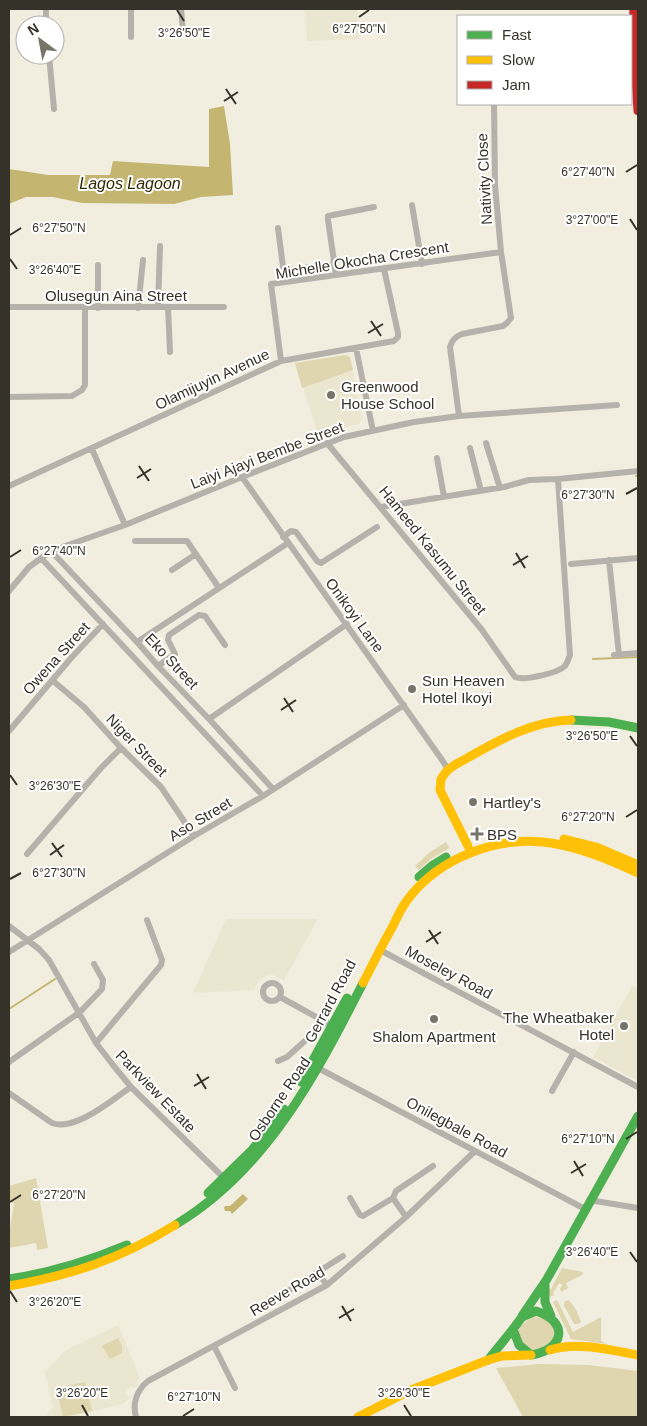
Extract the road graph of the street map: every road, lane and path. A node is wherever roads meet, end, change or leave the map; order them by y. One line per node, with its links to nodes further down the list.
1 (131, 9): 6 (street)
2 (181, 9): 5 (street)
3 (632, 9): 4 (main road); 10 (main road)
4 (638, 9)
5 (183, 31)
6 (131, 36)
7 (50, 65): 9 (street)
8 (494, 105): 15 (street, Nativity Close)
9 (54, 108)
10 (638, 111)
11 (412, 205): 19 (street)
12 (374, 207): 18 (street)
13 (278, 228): 18 (street)
14 (160, 246): 27 (street)
15 (501, 252): 19 (street, Michelle Okocha Crescent); 34 (street, Nativity Close)
16 (143, 260): 26 (street)
17 (98, 264): 25 (street)
18 (334, 264): 21 (street)
19 (422, 264): 20 (street, Michelle Okocha Crescent)
20 (384, 270): 21 (street, Michelle Okocha Crescent); 29 (street, Olamijuyin Avenue)
21 (336, 276): 31 (street, Michelle Okocha Crescent)
22 (9, 307): 24 (street, Olusegun Aina Street)
23 (224, 307): 28 (street, Olusegun Aina Street)
24 (85, 308): 25 (street, Olusegun Aina Street); 32 (street)
25 (98, 308): 26 (street, Olusegun Aina Street)
26 (138, 308): 27 (street, Olusegun Aina Street)
27 (158, 308): 28 (street, Olusegun Aina Street)
28 (168, 308): 30 (street)
29 (356, 348): 31 (street, Olamijuyin Avenue); 35 (street)
30 (170, 352)
31 (280, 361): 39 (street, Olamijuyin Avenue)
32 (9, 397)
33 (617, 405): 34 (street, Laiyi Ajayi Bembe Street)
34 (459, 416): 35 (street, Laiyi Ajayi Bembe Street)
35 (373, 430): 36 (street, Laiyi Ajayi Bembe Street)
36 (327, 443): 42 (street, Laiyi Ajayi Bembe Street); 48 (street, Hameed Kasumu Street)
37 (486, 443): 45 (street)
38 (470, 448): 46 (street)
39 (92, 449): 44 (street, Olamijuyin Avenue); 49 (street)
40 (437, 458): 47 (street)
41 (638, 471): 43 (street)
42 (242, 477): 49 (street, Laiyi Ajayi Bembe Street); 51 (street, Onikoyi Lane)
43 (558, 479): 45 (street); 48 (street, Hameed Kasumu Street)
44 (9, 486)
45 (500, 488): 46 (street)
46 (481, 491): 47 (street)
47 (444, 496): 48 (street)
48 (381, 506)
49 (125, 525): 54 (street, Laiyi Ajayi Bembe Street)
50 (377, 527): 51 (street)
51 (283, 537): 53 (street, Onikoyi Lane)
52 (135, 541): 55 (street)
53 (288, 543): 61 (street); 64 (street, Onikoyi Lane)
54 (51, 551): 56 (street, Laiyi Ajayi Bembe Street); 65 (street, Eko Street)
55 (196, 554): 60 (street); 61 (street)
56 (41, 558): 62 (street, Laiyi Ajayi Bembe Street); 63 (street, Eko Street)
57 (638, 558): 58 (street)
58 (609, 560): 59 (street); 67 (street)
59 (571, 564)
60 (172, 570)
61 (219, 588): 65 (street)
62 (9, 591)
63 (103, 624): 69 (street, Owena Street); 77 (street, Eko Street)
64 (347, 624): 70 (street, Onikoyi Lane); 71 (street)
65 (137, 642): 68 (street, Eko Street)
66 (225, 646): 68 (street)
67 (638, 653)
68 (158, 666): 71 (street, Eko Street)
69 (52, 680): 73 (street, Owena Street); 74 (street, Niger Street)
70 (404, 705): 75 (street, Onikoyi Lane); 76 (street, Aso Street)
71 (209, 719): 76 (street, Eko Street)
72 (638, 728): 75 (main road)
73 (9, 731)
74 (120, 748): 78 (street, Niger Street); 80 (street)
75 (448, 769): 79 (main road)
76 (273, 789): 77 (street, Aso Street)
77 (263, 796): 78 (street, Aso Street)
78 (194, 836): 85 (street, Aso Street)
79 (468, 850): 81 (main road); 82 (main road); 86 (main road, Osborne Road); 91 (main road, Gerrard Road)
80 (27, 854)
81 (638, 865)
82 (638, 873)
83 (147, 920): 92 (street)
84 (9, 926): 85 (street, Parkview Estate)
85 (28, 940): 87 (street, Aso Street); 90 (street, Parkview Estate)
86 (380, 950): 93 (street, Moseley Road); 96 (main road, Osborne Road)
87 (9, 952)
88 (94, 964): 90 (street)
89 (280, 998): 91 (street)
90 (80, 1012): 92 (street, Parkview Estate); 95 (street)
91 (329, 1024): 94 (street); 104 (main road, Gerrard Road)
92 (96, 1043): 97 (street, Parkview Estate)
93 (574, 1052): 98 (street, Moseley Road); 99 (street)
94 (278, 1061)
95 (9, 1062)
96 (318, 1068): 102 (street, Onilegbale Road); 116 (main road, Osborne Road)
97 (131, 1087): 100 (street); 104 (street, Parkview Estate)
98 (638, 1087)
99 (552, 1091)
100 (9, 1093)
101 (638, 1116): 107 (main road)
102 (475, 1151): 109 (street, Onilegbale Road); 110 (street, Reeve Road)
103 (433, 1166): 106 (street)
104 (224, 1178): 113 (main road, Gerrard Road)
105 (350, 1198): 106 (street)
106 (393, 1198): 110 (street)
107 (590, 1200): 108 (street); 109 (main road)
108 (638, 1208)
109 (585, 1209): 114 (main road)
110 (406, 1216): 115 (street, Reeve Road)
111 (343, 1256): 112 (street)
112 (317, 1272): 115 (street); 117 (street)
113 (9, 1279)
114 (547, 1279): 118 (main road); 119 (main road)
115 (327, 1285): 122 (street, Reeve Road)
116 (9, 1286)
117 (277, 1298)
118 (522, 1316): 119 (main road); 120 (main road)
119 (551, 1316): 121 (main road)
120 (513, 1329): 125 (main road); 127 (main road)
121 (558, 1329): 123 (main road); 124 (main road)
122 (214, 1346): 128 (street); 129 (street, Reeve Road)
123 (582, 1347): 124 (main road); 126 (main road)
124 (546, 1353): 125 (main road)
125 (531, 1355): 127 (main road)
126 (638, 1355)
127 (488, 1360): 130 (main road)
128 (235, 1388)
129 (136, 1417)
130 (358, 1417)

